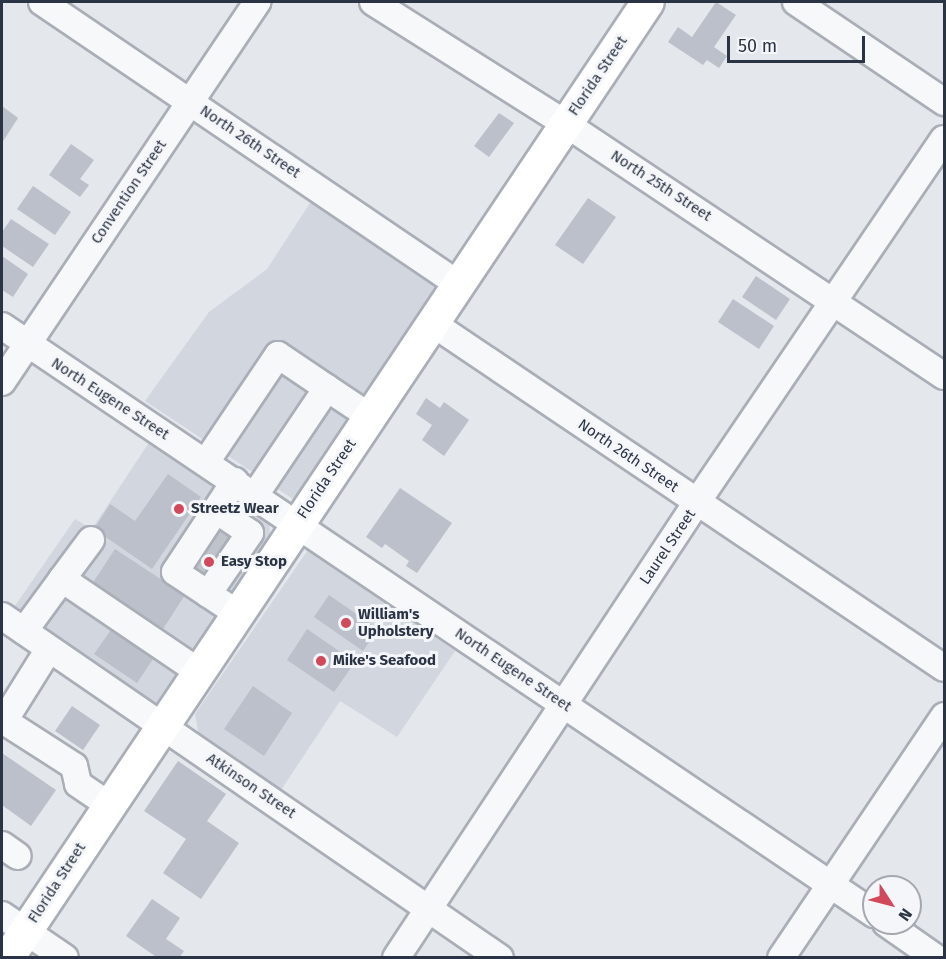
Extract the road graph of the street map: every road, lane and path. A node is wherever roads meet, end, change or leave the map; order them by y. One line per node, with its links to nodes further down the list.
1 (42, 2): 6 (street, North 26th Street)
2 (257, 2): 6 (street, Convention Street)
3 (373, 2): 8 (street, North 25th Street)
4 (648, 2): 8 (main road, Florida Street)
5 (796, 2): 7 (street)
6 (190, 101): 10 (street, North 26th Street); 14 (street, Convention Street)
7 (945, 102)
8 (566, 124): 10 (main road, Florida Street); 11 (street, North 25th Street)
9 (945, 139): 11 (street, Laurel Street)
10 (458, 284): 12 (main road, Florida Street)
11 (836, 301): 15 (street, North 25th Street); 21 (street, Laurel Street)
12 (432, 323): 18 (main road, Florida Street); 21 (street, North 26th Street)
13 (2, 326): 14 (street, North Eugene Street)
14 (27, 344): 16 (street, Convention Street); 19 (street, North Eugene Street)
15 (945, 376)
16 (2, 382)
17 (327, 388): 18 (street); 19 (street); 20 (street)
18 (369, 416): 23 (main road, Florida Street)
19 (206, 462): 20 (street, North Eugene Street)
20 (245, 488): 22 (street); 23 (street, North Eugene Street)
21 (697, 502): 32 (street, North 26th Street); 34 (street, Laurel Street)
22 (216, 510): 25 (street); 25 (street)
23 (298, 523): 26 (main road, Florida Street); 34 (street, North Eugene Street)
24 (91, 540): 27 (street)
25 (216, 556): 26 (street); 28 (street)
26 (274, 557): 28 (main road, Florida Street)
27 (62, 579): 30 (street); 33 (street)
28 (237, 613): 33 (main road, Florida Street)
29 (2, 616): 30 (street, Atkinson Street)
30 (24, 631): 31 (street, Atkinson Street)
31 (50, 649): 36 (street, Atkinson Street); 37 (street)
32 (945, 668)
33 (198, 671): 36 (main road, Florida Street)
34 (563, 705): 38 (street, North Eugene Street); 40 (street, Laurel Street)
35 (945, 716): 38 (street)
36 (162, 725): 37 (main road, Florida Street); 40 (street, Atkinson Street)
37 (109, 805): 41 (main road, Florida Street)
38 (830, 884): 39 (street, North Eugene Street); 47 (street)
39 (862, 907)
40 (429, 908): 45 (street, Laurel Street); 46 (street, Atkinson Street)
41 (14, 923): 43 (main road, Florida Street); 44 (street)
42 (904, 935): 48 (street)
43 (8, 957)
44 (65, 957)
45 (396, 957)
46 (500, 957)
47 (782, 957)
48 (936, 957)

